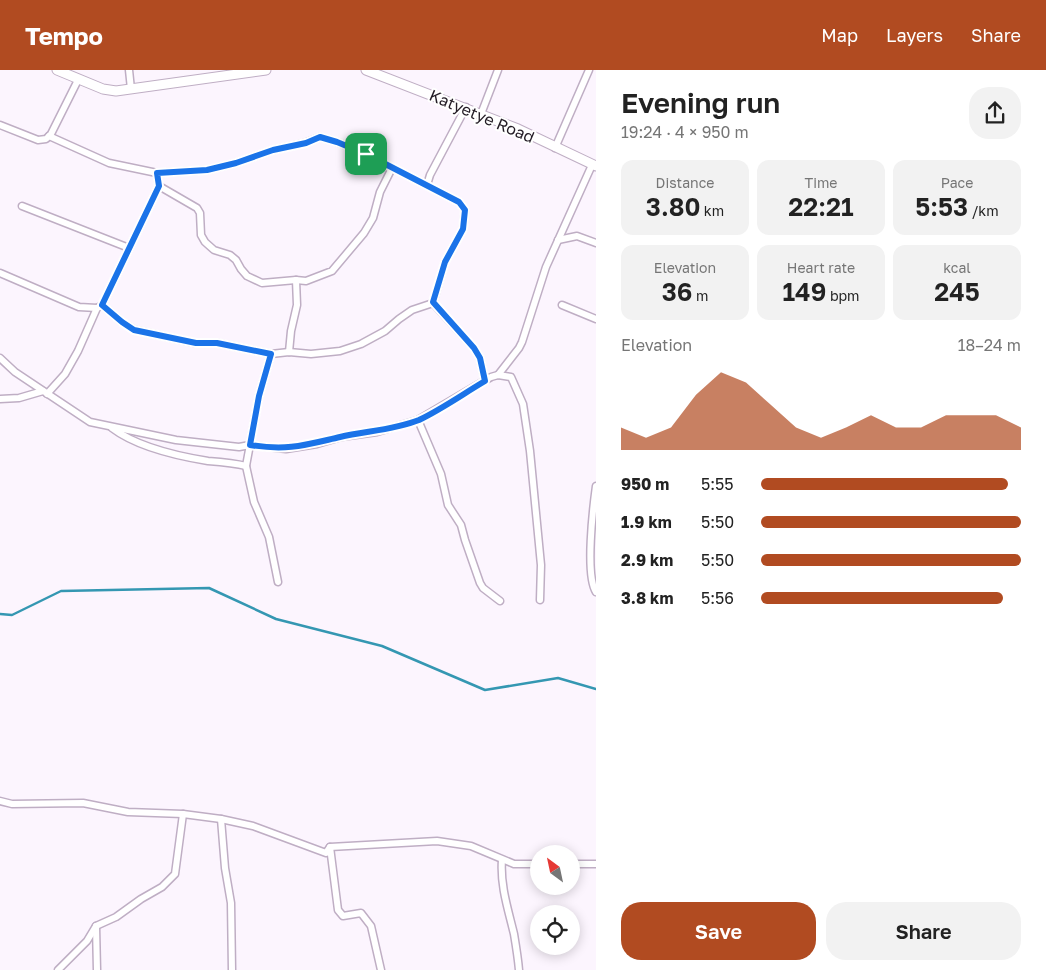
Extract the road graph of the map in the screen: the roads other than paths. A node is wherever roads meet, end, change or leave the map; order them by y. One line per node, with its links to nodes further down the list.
1 (57, 70): 8 (street)
2 (129, 70): 9 (street)
3 (266, 70): 7 (street)
4 (366, 70): 10 (street, Katyetye Road)
5 (498, 70): 11 (street)
6 (589, 70): 14 (street)
7 (203, 74): 9 (street)
8 (78, 80): 9 (street); 13 (street)
9 (131, 89)
10 (466, 107): 11 (street, Katyetye Road); 18 (street)
11 (481, 114): 14 (street, Katyetye Road)
12 (0, 125): 13 (street)
13 (48, 136): 17 (street)
14 (555, 148): 15 (street, Katyetye Road)
15 (594, 166): 21 (street)
16 (392, 168): 17 (street); 18 (street); 25 (street)
17 (157, 173): 19 (street)
18 (427, 185): 26 (street)
19 (159, 186): 23 (street); 25 (street)
20 (22, 206): 23 (street)
21 (558, 240): 22 (street); 33 (street)
22 (596, 243)
23 (129, 248): 28 (street)
24 (0, 273): 28 (street)
25 (296, 280): 30 (street)
26 (433, 302): 30 (street); 34 (street)
27 (562, 305): 29 (street)
28 (100, 306): 31 (street); 35 (street)
29 (596, 319)
30 (289, 352): 31 (street)
31 (271, 354): 39 (street)
32 (0, 358): 35 (street)
33 (498, 375): 34 (street); 44 (street)
34 (485, 381): 37 (street)
35 (45, 392): 36 (street); 38 (street)
36 (0, 399)
37 (418, 420): 39 (street); 45 (street)
38 (109, 426): 39 (street); 40 (street)
39 (250, 445): 40 (street)
40 (246, 466): 42 (street)
41 (596, 486): 43 (street)
42 (278, 582)
43 (596, 592)
44 (540, 600)
45 (500, 601)
46 (0, 801): 47 (street)
47 (183, 814): 48 (street); 54 (street)
48 (222, 820): 49 (street); 57 (street)
49 (330, 847): 50 (street); 58 (street)
50 (502, 860): 51 (street); 59 (street)
51 (530, 864)
52 (580, 864): 53 (street)
53 (596, 864)
54 (96, 926): 55 (street); 56 (street)
55 (58, 970)
56 (97, 970)
57 (232, 970)
58 (381, 970)
59 (519, 970)

